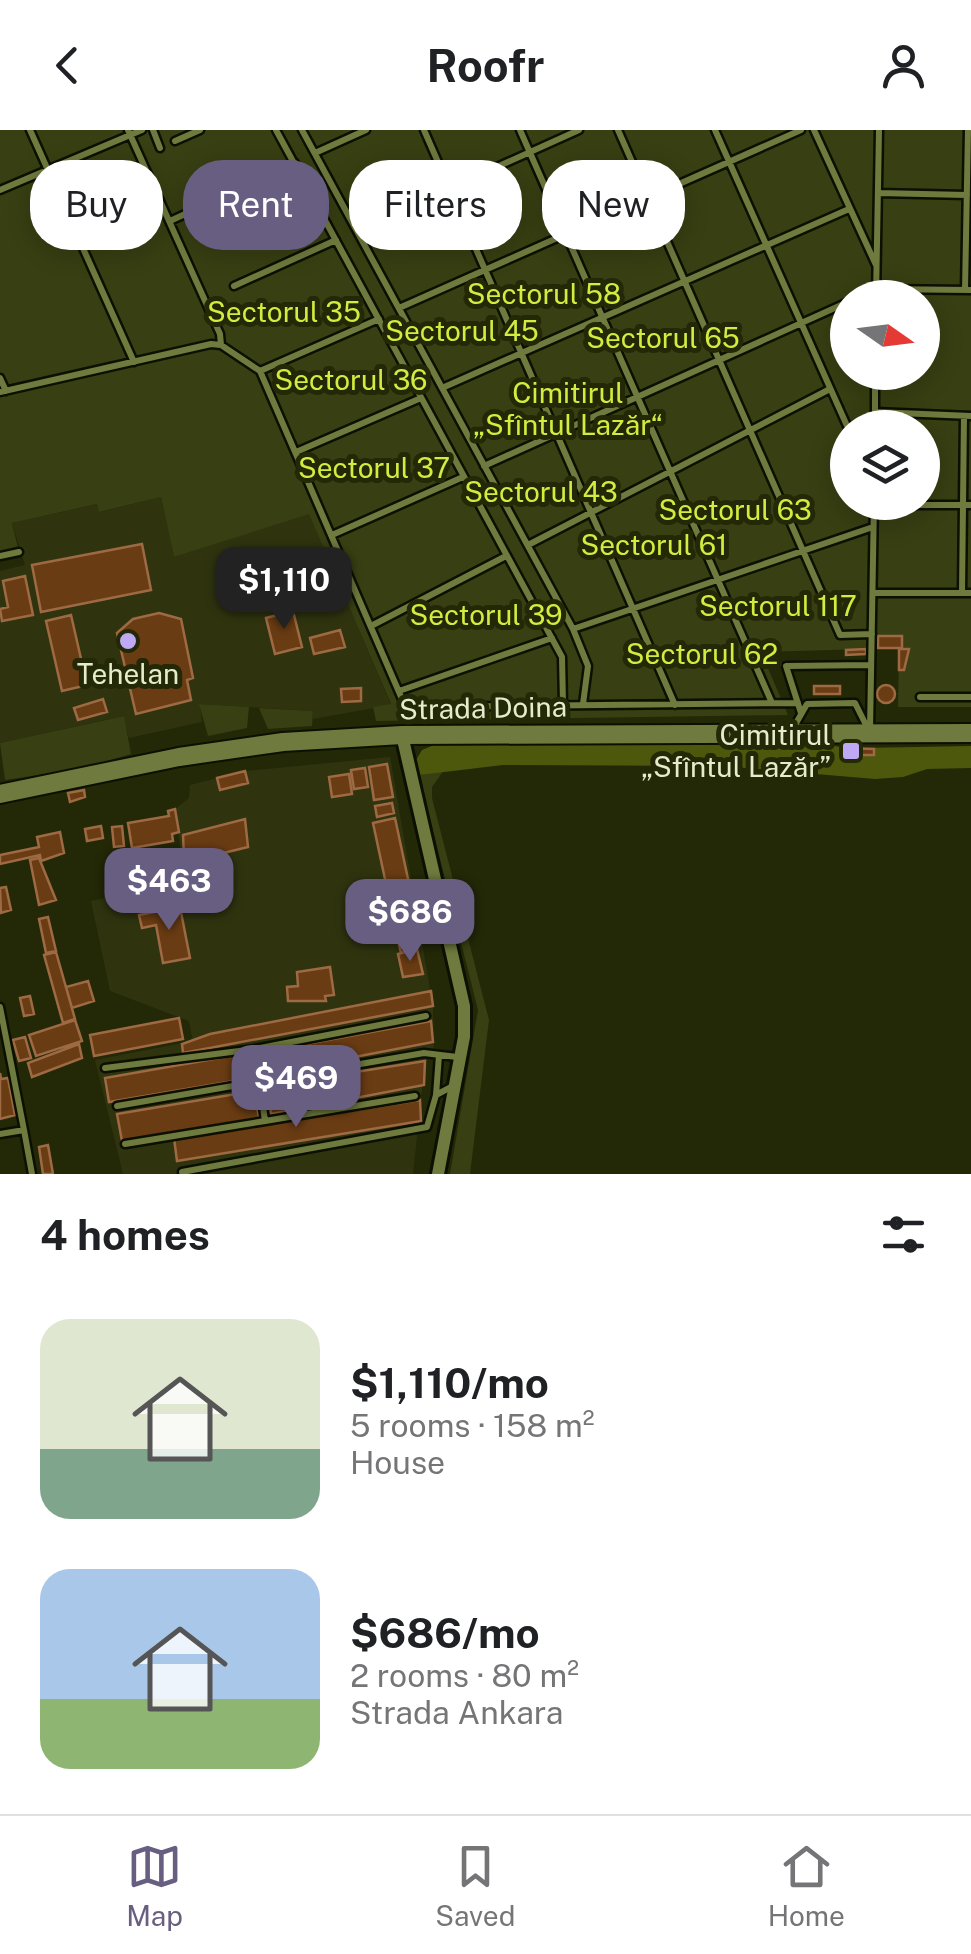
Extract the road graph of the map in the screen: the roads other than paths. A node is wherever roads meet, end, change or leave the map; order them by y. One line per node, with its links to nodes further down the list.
1 (30, 130): 22 (lane)
2 (142, 130): 17 (lane)
3 (152, 130): 19 (lane)
4 (200, 130): 18 (lane)
5 (276, 130): 24 (lane)
6 (302, 130): 21 (lane)
7 (366, 130): 21 (lane)
8 (424, 130): 25 (lane)
9 (520, 130): 20 (lane)
10 (579, 130): 20 (lane)
11 (618, 130): 27 (lane)
12 (716, 130): 28 (lane)
13 (801, 130): 28 (lane)
14 (814, 130): 35 (lane)
15 (879, 130): 33 (lane)
16 (968, 130): 34 (lane)
17 (129, 133): 23 (lane); 38 (lane)
18 (174, 142)
19 (160, 148)
20 (530, 152): 26 (lane); 30 (lane)
21 (315, 153): 37 (lane)
22 (44, 160)
23 (68, 160)
24 (293, 160)
25 (437, 160)
26 (512, 160)
27 (631, 160)
28 (730, 162): 31 (lane); 42 (lane)
29 (30, 177): 32 (lane)
30 (542, 179)
31 (685, 182)
32 (0, 190)
33 (878, 193): 34 (lane); 48 (lane)
34 (969, 195): 53 (lane)
35 (849, 210): 42 (lane); 48 (lane)
36 (183, 214): 38 (lane)
37 (349, 215)
38 (170, 220): 60 (lane)
39 (329, 227): 40 (lane)
40 (336, 240): 52 (lane); 58 (lane)
41 (542, 245): 49 (lane)
42 (767, 245): 51 (lane); 59 (lane)
43 (84, 250): 63 (lane)
44 (368, 250): 55 (lane)
45 (477, 250): 49 (lane)
46 (573, 250): 57 (lane)
47 (670, 250): 51 (lane)
48 (877, 266): 50 (lane)
49 (486, 270): 55 (lane); 61 (lane)
50 (876, 280)
51 (684, 282): 57 (lane); 62 (lane)
52 (234, 286)
53 (968, 290): 54 (lane)
54 (940, 291)
55 (399, 308): 66 (lane)
56 (830, 310): 59 (lane)
57 (603, 317): 61 (lane); 69 (lane)
58 (379, 319): 64 (lane); 70 (lane)
59 (801, 323): 62 (lane); 67 (lane)
60 (221, 345): 63 (lane); 64 (lane)
61 (522, 353): 66 (lane); 74 (lane)
62 (719, 360): 69 (lane); 73 (lane)
63 (134, 362): 68 (lane)
64 (260, 372): 75 (lane)
65 (0, 378): 68 (lane)
66 (442, 388): 76 (lane)
67 (830, 388): 73 (lane)
68 (3, 392)
69 (637, 397): 74 (lane); 77 (lane)
70 (421, 398): 75 (lane); 78 (lane)
71 (940, 415): 72 (lane)
72 (967, 416): 80 (lane)
73 (750, 431): 77 (lane); 86 (lane)
74 (557, 434): 76 (lane); 81 (lane)
75 (296, 452): 84 (lane)
76 (484, 466): 85 (lane)
77 (670, 471): 81 (lane); 90 (lane)
78 (463, 476): 84 (lane); 89 (lane)
79 (940, 505): 80 (lane)
80 (967, 505): 92 (lane)
81 (591, 512): 85 (lane); 94 (lane)
82 (873, 520): 83 (lane)
83 (873, 527): 86 (lane); 91 (lane)
84 (332, 536): 95 (lane)
85 (528, 545): 96 (lane)
86 (802, 550): 90 (lane); 97 (lane)
87 (19, 552): 88 (lane)
88 (0, 556)
89 (506, 556): 95 (lane); 98 (lane)
90 (717, 580): 94 (lane); 107 (lane)
91 (872, 593): 92 (lane); 97 (lane)
92 (962, 593): 93 (lane)
93 (971, 593)
94 (634, 610): 96 (lane); 106 (lane)
95 (371, 626): 100 (lane)
96 (574, 630): 105 (lane)
97 (872, 634): 99 (lane)
98 (552, 638): 100 (lane); 104 (lane)
99 (871, 665): 103 (lane); 110 (lane)
100 (399, 691): 104 (lane)
101 (971, 696): 102 (lane)
102 (920, 697)
103 (798, 703): 107 (lane); 108 (lane)
104 (563, 704): 105 (lane)
105 (583, 704): 106 (lane)
106 (675, 704): 107 (lane)
107 (772, 704)
108 (801, 714): 109 (lane); 110 (lane)
109 (790, 732): 110 (main road, Strada Doina); 112 (main road, Strada Doina)
110 (870, 732): 111 (main road, Strada Doina)
111 (971, 733)
112 (402, 735): 113 (main road, Strada Doina); 119 (street)
113 (0, 794)
114 (0, 1007): 116 (lane)
115 (426, 1016): 117 (lane)
116 (2, 1034): 127 (lane)
117 (255, 1050): 120 (lane); 121 (lane)
118 (439, 1054): 119 (lane); 121 (lane); 123 (lane)
119 (457, 1056): 122 (street)
120 (105, 1068)
121 (260, 1082): 125 (lane); 126 (lane)
122 (453, 1086): 123 (lane); 132 (street)
123 (436, 1095): 130 (lane)
124 (416, 1096): 126 (lane)
125 (116, 1106)
126 (265, 1120): 129 (lane)
127 (24, 1130): 128 (lane); 131 (lane)
128 (0, 1134)
129 (124, 1144)
130 (182, 1172)
131 (32, 1174)
132 (438, 1174)

